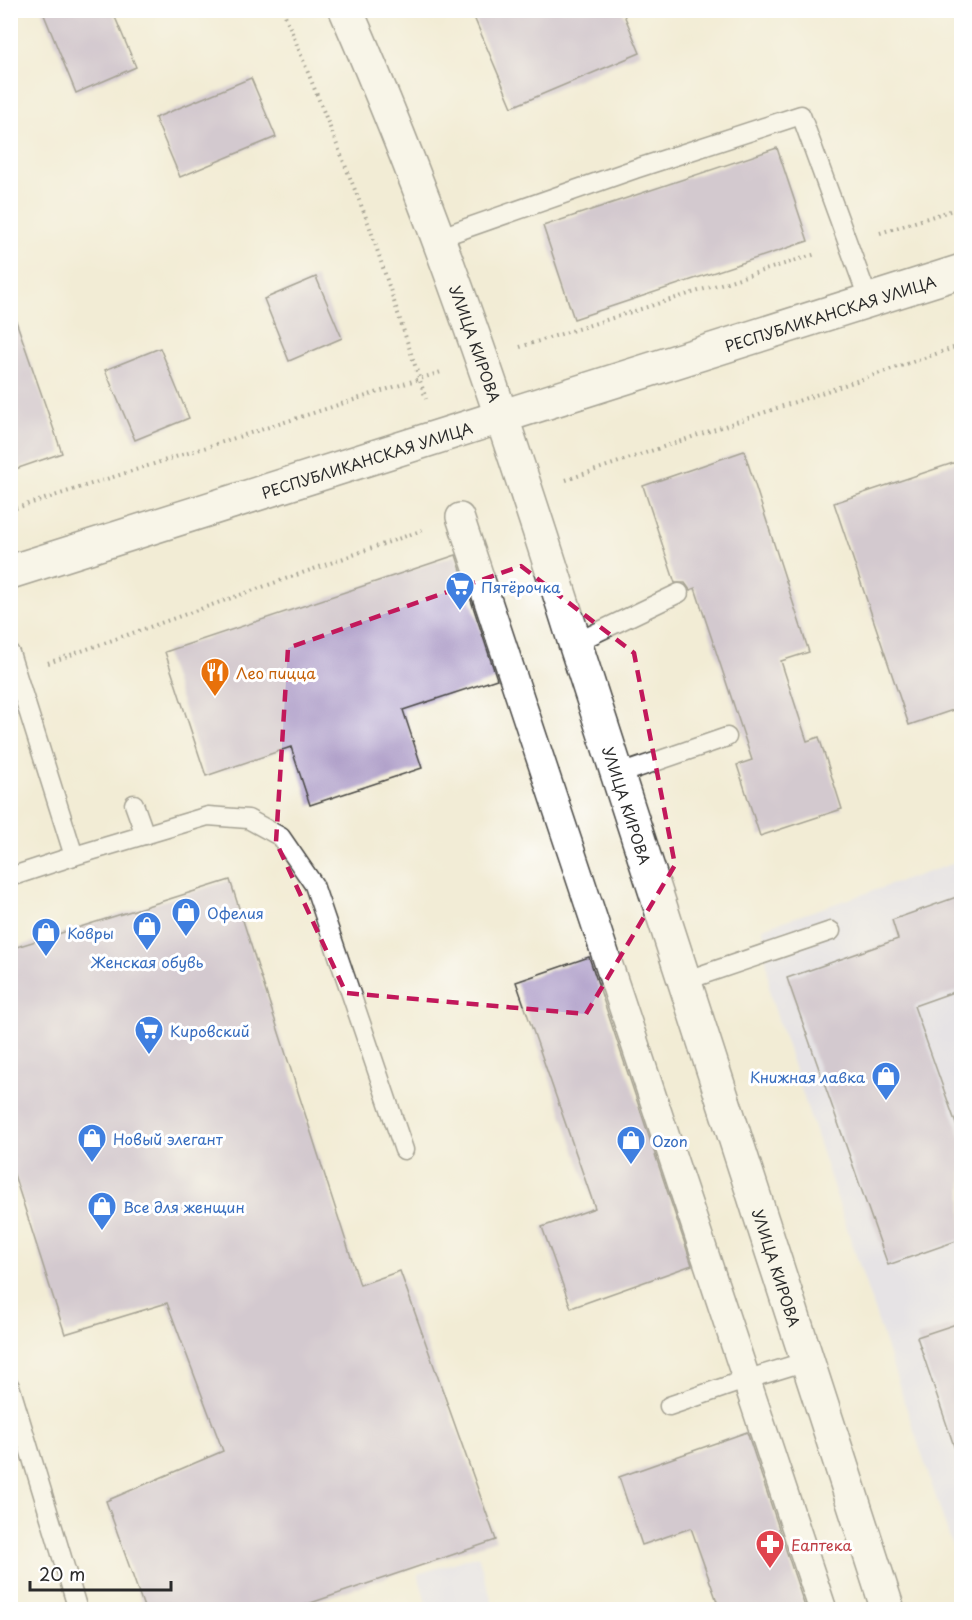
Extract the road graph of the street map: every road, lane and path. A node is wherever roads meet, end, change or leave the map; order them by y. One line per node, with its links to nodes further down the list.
1 (283, 10): 9 (path)
2 (346, 10): 4 (street, УЛИЦА КИРОВА)
3 (962, 207): 5 (path)
4 (438, 238): 5 (lane); 8 (street, УЛИЦА КИРОВА)
5 (848, 244): 7 (lane); 8 (path)
6 (962, 271): 7 (street, РЕСПУБЛИКАНСКАЯ УЛИЦА)
7 (869, 301): 10 (street, РЕСПУБЛИКАНСКАЯ УЛИЦА)
8 (481, 359): 9 (path); 10 (street, УЛИЦА КИРОВА)
9 (421, 379): 11 (path); 12 (path)
10 (502, 417): 11 (street, РЕСПУБЛИКАНСКАЯ УЛИЦА); 16 (street, УЛИЦА КИРОВА)
11 (436, 438): 14 (street, РЕСПУБЛИКАНСКАЯ УЛИЦА)
12 (10, 510)
13 (460, 517): 31 (street)
14 (10, 572)
15 (679, 594): 16 (lane)
16 (574, 643): 19 (street, УЛИЦА КИРОВА)
17 (10, 653): 22 (lane)
18 (728, 737): 19 (lane)
19 (617, 775): 25 (street, УЛИЦА КИРОВА)
20 (134, 804): 21 (lane)
21 (145, 835): 22 (lane); 26 (lane)
22 (74, 856): 23 (lane)
23 (10, 877)
24 (831, 931): 25 (lane)
25 (684, 981): 27 (street, УЛИЦА КИРОВА)
26 (404, 1150)
27 (807, 1361): 29 (lane); 32 (street, УЛИЦА КИРОВА)
28 (10, 1386): 30 (lane)
29 (669, 1406)
30 (78, 1610)
31 (823, 1610)
32 (888, 1610)

